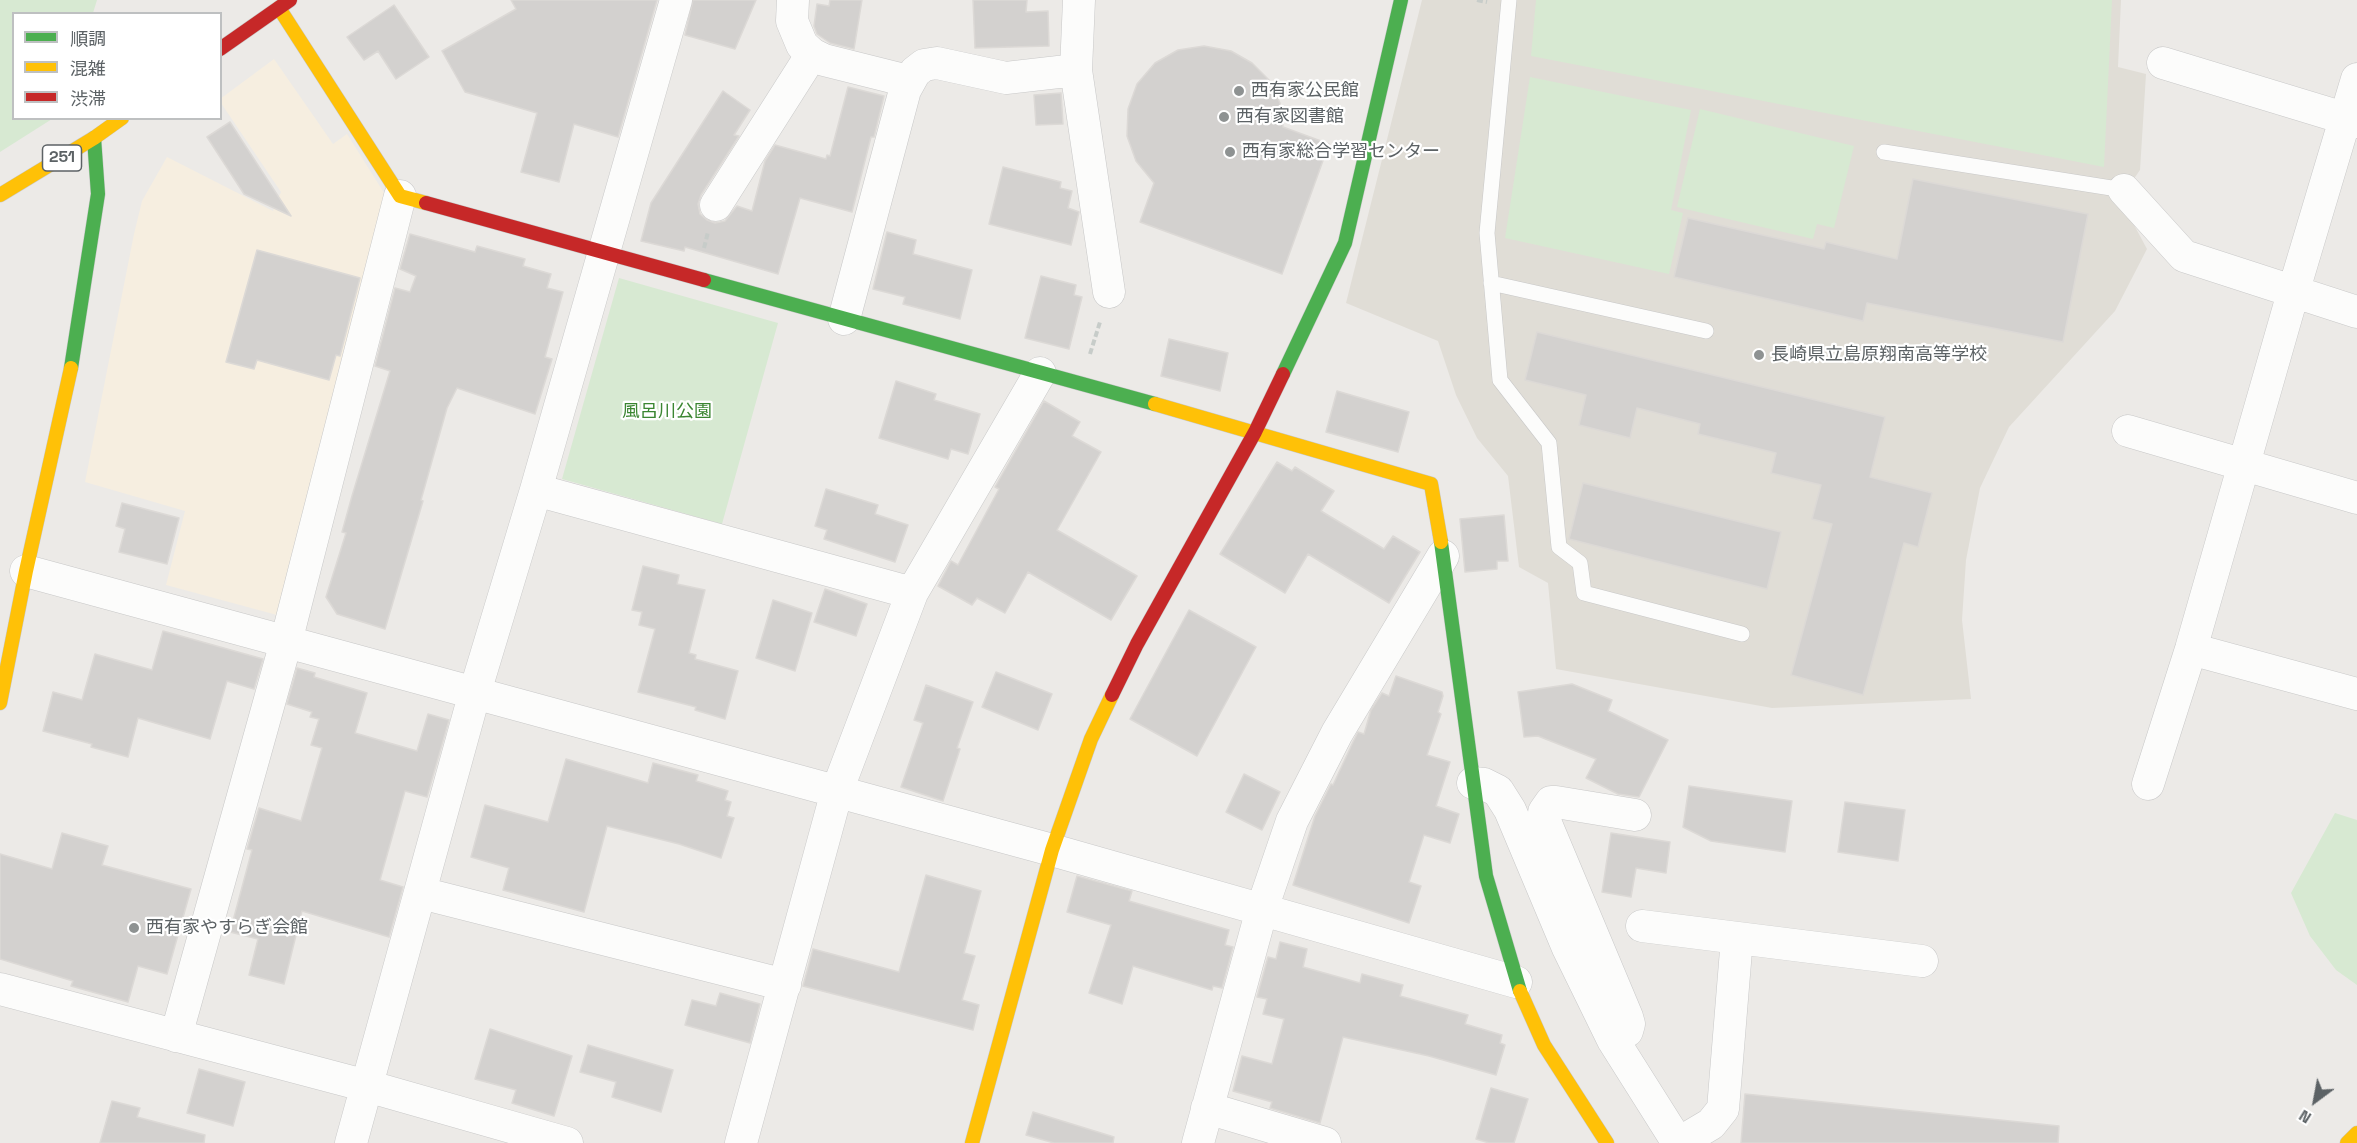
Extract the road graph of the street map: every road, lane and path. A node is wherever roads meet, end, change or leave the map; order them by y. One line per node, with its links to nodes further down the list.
1 (676, 0): 21 (street)
2 (792, 0): 8 (street)
3 (1079, 0): 10 (street)
4 (1401, 0): 31 (main road)
5 (1509, 0): 22 (lane)
6 (284, 4): 7 (main road); 19 (main road)
7 (222, 48)
8 (812, 54): 12 (street); 20 (street)
9 (2163, 63): 14 (street)
10 (1076, 70): 12 (street); 23 (street)
11 (2357, 79): 14 (street)
12 (908, 81): 26 (street)
13 (119, 120): 15 (main road, 251)
14 (2351, 120): 24 (street)
15 (94, 138): 18 (main road, 251); 36 (main road)
16 (1884, 152): 17 (lane)
17 (2124, 190): 24 (street)
18 (0, 195)
19 (400, 196): 21 (main road); 39 (street)
20 (716, 205)
21 (604, 253): 26 (main road); 33 (street)
22 (1491, 283): 27 (lane); 38 (lane)
23 (1109, 292): 29 (path)
24 (2293, 293): 25 (street); 32 (street)
25 (2357, 312)
26 (844, 319): 28 (main road)
27 (1706, 331)
28 (1040, 373): 29 (main road); 37 (street)
29 (1080, 384): 31 (main road)
30 (2128, 430): 32 (street)
31 (1255, 432): 35 (main road); 48 (main road)
32 (2244, 464): 34 (street); 40 (street)
33 (536, 490): 37 (street); 41 (street)
34 (2357, 498)
35 (1443, 555): 44 (main road); 50 (street)
36 (26, 571): 39 (street); 43 (main road)
37 (912, 593): 46 (street)
38 (1743, 634)
39 (286, 642): 41 (street); 57 (street)
40 (2191, 649): 42 (street); 45 (street)
41 (475, 692): 46 (street); 49 (street)
42 (2357, 694)
43 (0, 703)
44 (1473, 783): 54 (main road); 58 (street)
45 (2148, 784)
46 (837, 791): 48 (street); 55 (street)
47 (1635, 815): 58 (street)
48 (1052, 849): 50 (street); 65 (main road)
49 (421, 893): 55 (street); 59 (street)
50 (1262, 909): 54 (street); 60 (street)
51 (1642, 926): 52 (street)
52 (1737, 938): 53 (street); 69 (street)
53 (1922, 961)
54 (1516, 982): 68 (main road)
55 (785, 985): 64 (street)
56 (0, 988): 57 (street)
57 (176, 1036): 59 (street)
58 (1613, 1040): 69 (street)
59 (367, 1086): 62 (street); 63 (street)
60 (1207, 1108): 66 (street); 67 (street)
61 (2357, 1133): 70 (main road)
62 (351, 1143)
63 (567, 1143)
64 (741, 1143)
65 (972, 1143)
66 (1198, 1143)
67 (1325, 1143)
68 (1606, 1143)
69 (1678, 1143)
70 (2348, 1143)

